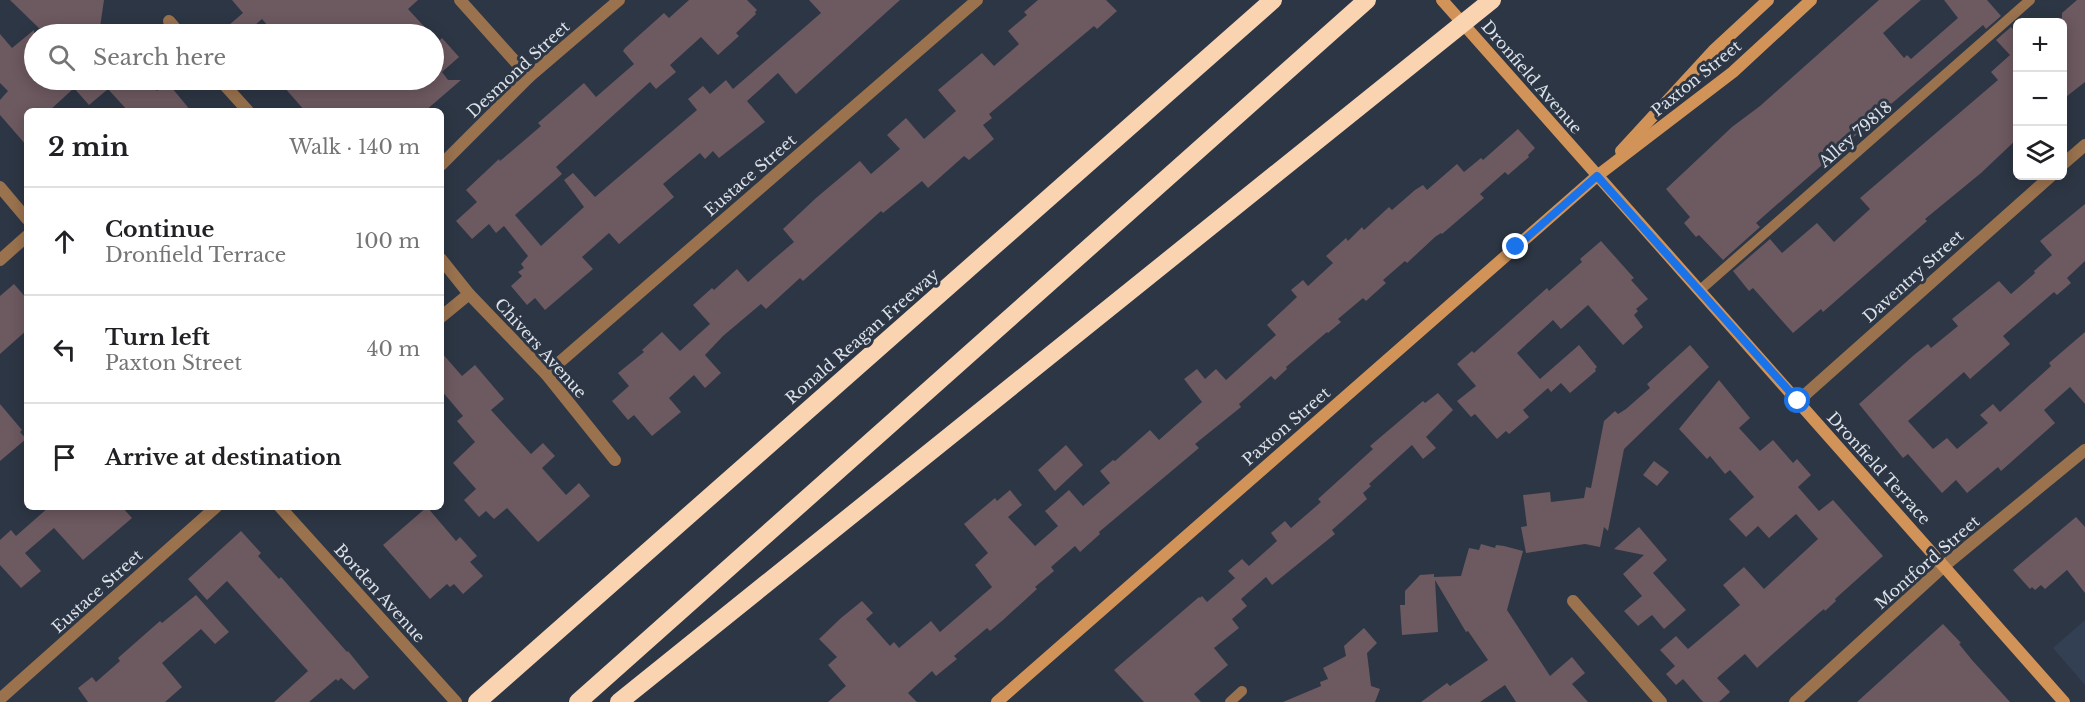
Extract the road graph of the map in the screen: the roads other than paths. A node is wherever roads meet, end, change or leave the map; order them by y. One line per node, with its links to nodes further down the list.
1 (460, 0): 13 (street)
2 (619, 0): 13 (street, Desmond Street)
3 (977, 0): 29 (street, Eustace Street)
4 (1273, 0): 40 (highway, Ronald Reagan Freeway)
5 (1366, 0): 41 (highway)
6 (1442, 0): 19 (street, Dronfield Avenue)
7 (1492, 0): 42 (highway)
8 (1768, 0): 19 (street, Paxton Street)
9 (1811, 0): 19 (street, Paxton Street)
10 (2030, 0): 26 (lane, Alley 79818)
11 (169, 21): 12 (street)
12 (172, 24)
13 (529, 77): 18 (street, Desmond Street)
14 (229, 90): 15 (street)
15 (245, 108)
16 (2085, 145): 17 (street)
17 (2067, 161)
18 (444, 162)
19 (1597, 176): 26 (street, Dronfield Terrace); 43 (street, Paxton Street)
20 (2047, 180): 30 (street, Daventry Street)
21 (0, 187): 22 (street)
22 (24, 215)
23 (24, 239): 24 (street)
24 (0, 260)
25 (444, 263): 27 (street, Chivers Avenue)
26 (1699, 291): 30 (street, Dronfield Terrace)
27 (469, 294): 28 (street); 29 (street, Chivers Avenue)
28 (444, 315)
29 (546, 374): 32 (street, Chivers Avenue)
30 (1798, 401): 35 (street, Dronfield Terrace)
31 (2085, 450): 35 (street, Montford Street)
32 (615, 460)
33 (213, 510): 38 (street, Eustace Street)
34 (283, 510): 39 (street, Borden Avenue)
35 (1944, 566): 46 (street, Montford Street); 47 (street, Dronfield Terrace)
36 (1573, 601): 45 (street)
37 (1242, 691): 44 (lane)
38 (0, 699)
39 (456, 702)
40 (477, 702)
41 (578, 702)
42 (619, 702)
43 (998, 702)
44 (1230, 702)
45 (1661, 702)
46 (1795, 702)
47 (2064, 702)

